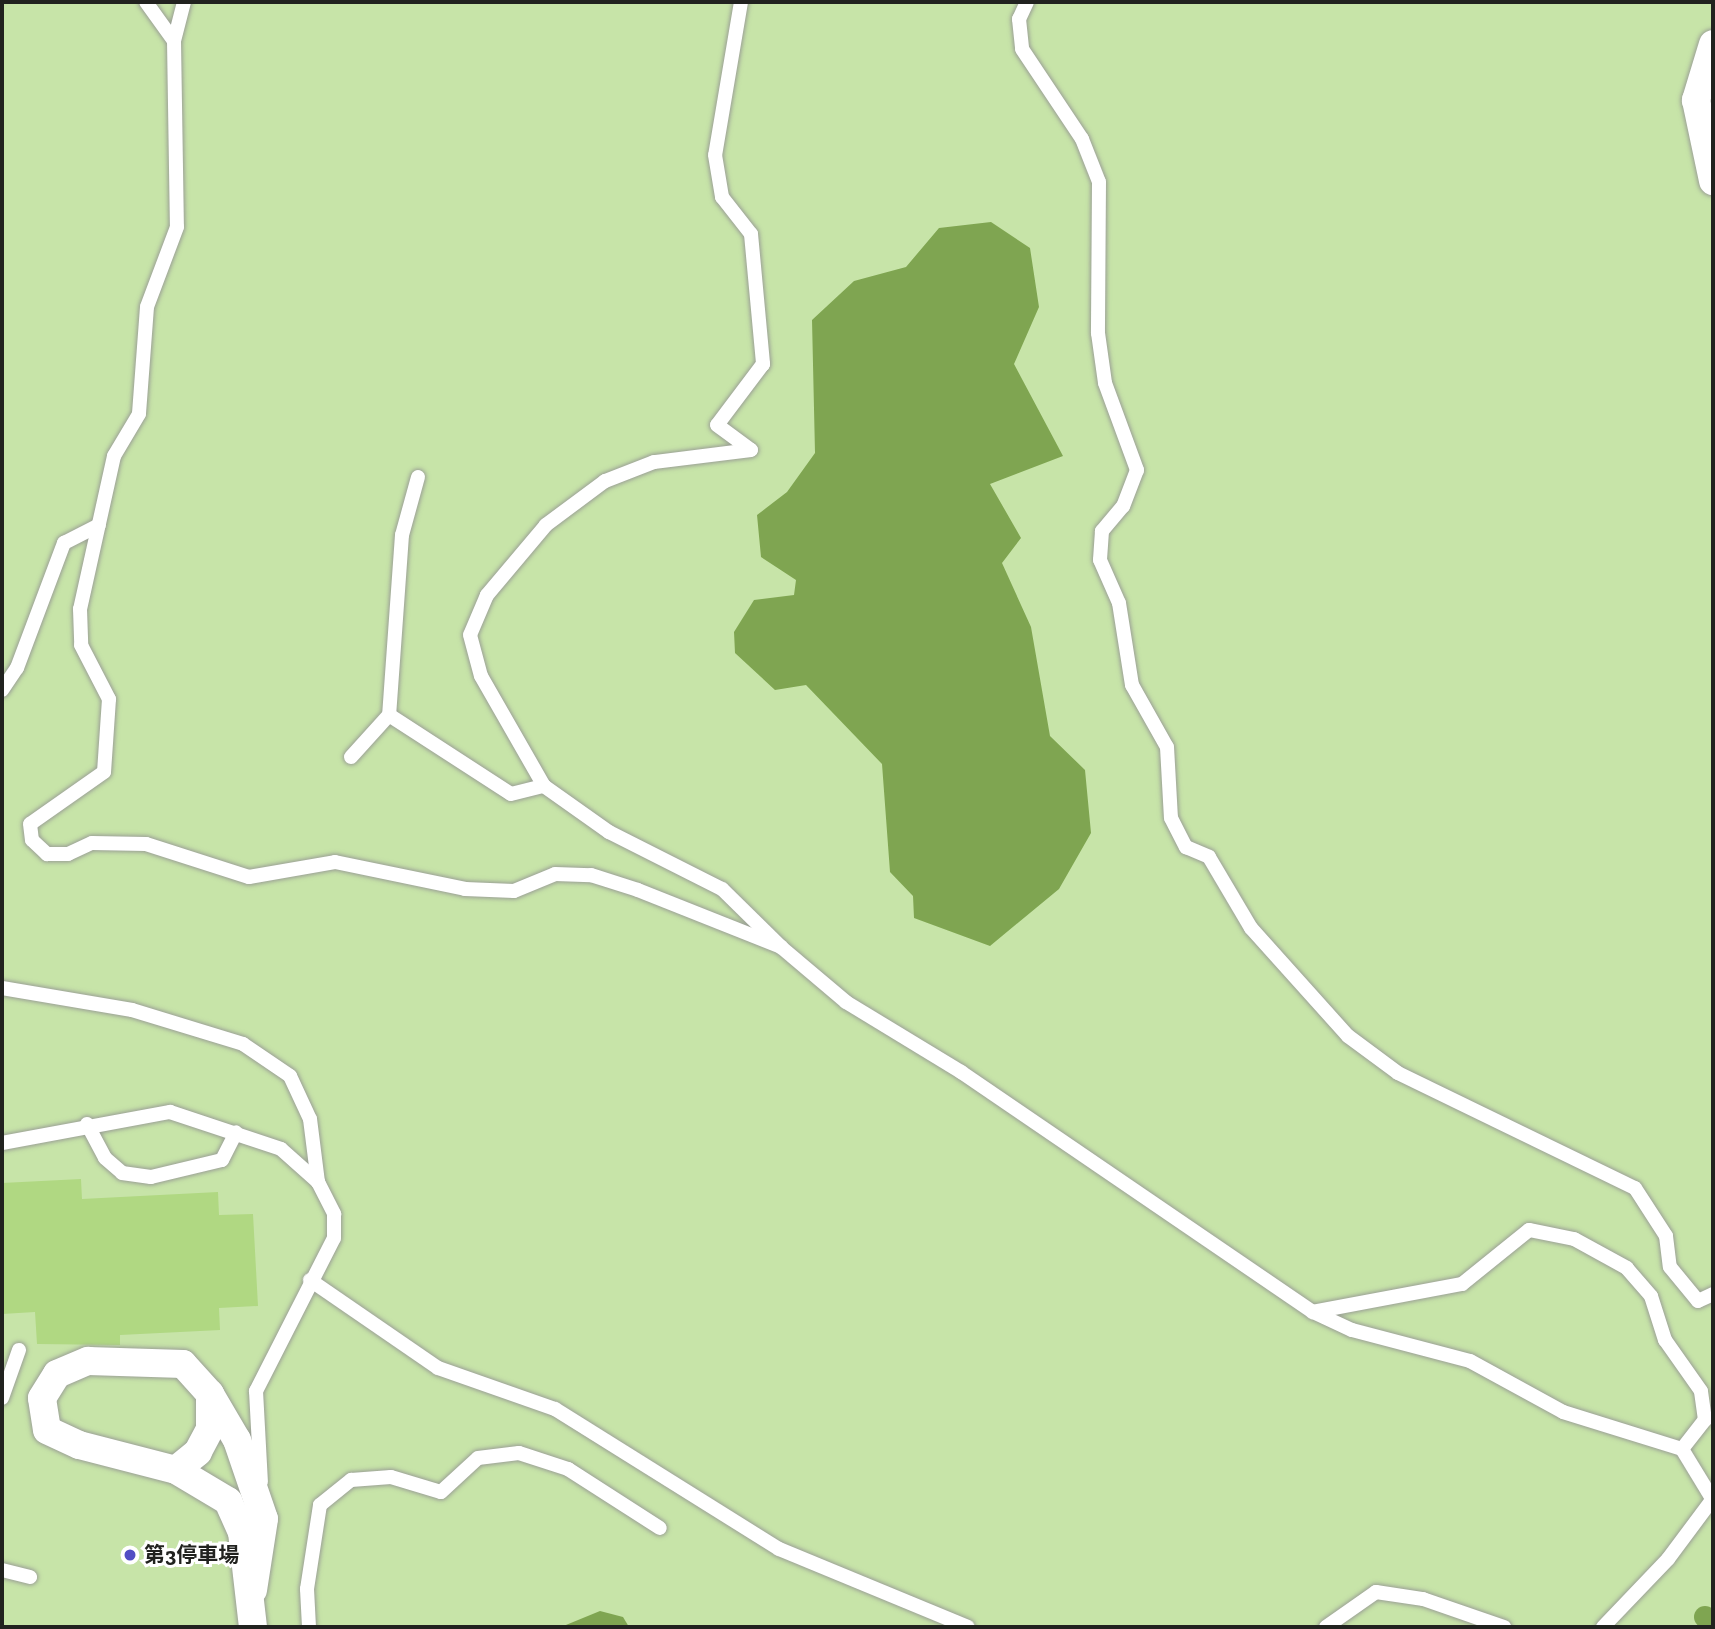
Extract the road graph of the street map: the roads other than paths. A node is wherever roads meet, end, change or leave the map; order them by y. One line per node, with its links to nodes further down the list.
1 (146, 2): 5 (lane)
2 (184, 2): 5 (lane)
3 (741, 2): 13 (lane)
4 (1027, 2): 21 (lane)
5 (174, 41): 9 (lane)
6 (1713, 44): 7 (street)
7 (1713, 181)
8 (418, 477): 11 (lane)
9 (99, 525): 10 (lane); 14 (lane)
10 (2, 690)
11 (389, 715): 12 (lane); 13 (lane)
12 (351, 758)
13 (544, 786): 14 (lane)
14 (781, 947): 22 (lane)
15 (2, 988): 19 (lane)
16 (87, 1124): 17 (lane); 17 (lane); 18 (lane)
17 (236, 1132): 19 (lane)
18 (2, 1143)
19 (318, 1182): 20 (lane)
20 (310, 1280): 29 (lane); 36 (lane)
21 (1713, 1294)
22 (1313, 1312): 26 (lane); 26 (lane)
23 (19, 1350): 25 (lane)
24 (210, 1394): 27 (street); 27 (street); 29 (street)
25 (2, 1398)
26 (1682, 1449): 28 (lane)
27 (176, 1470): 33 (street)
28 (1713, 1500): 39 (lane)
29 (264, 1519): 33 (street)
30 (660, 1528): 35 (lane)
31 (2, 1570): 32 (lane)
32 (30, 1577)
33 (253, 1590): 34 (street)
34 (253, 1627)
35 (309, 1627)
36 (968, 1627)
37 (1326, 1627): 38 (lane)
38 (1504, 1627)
39 (1604, 1627)

